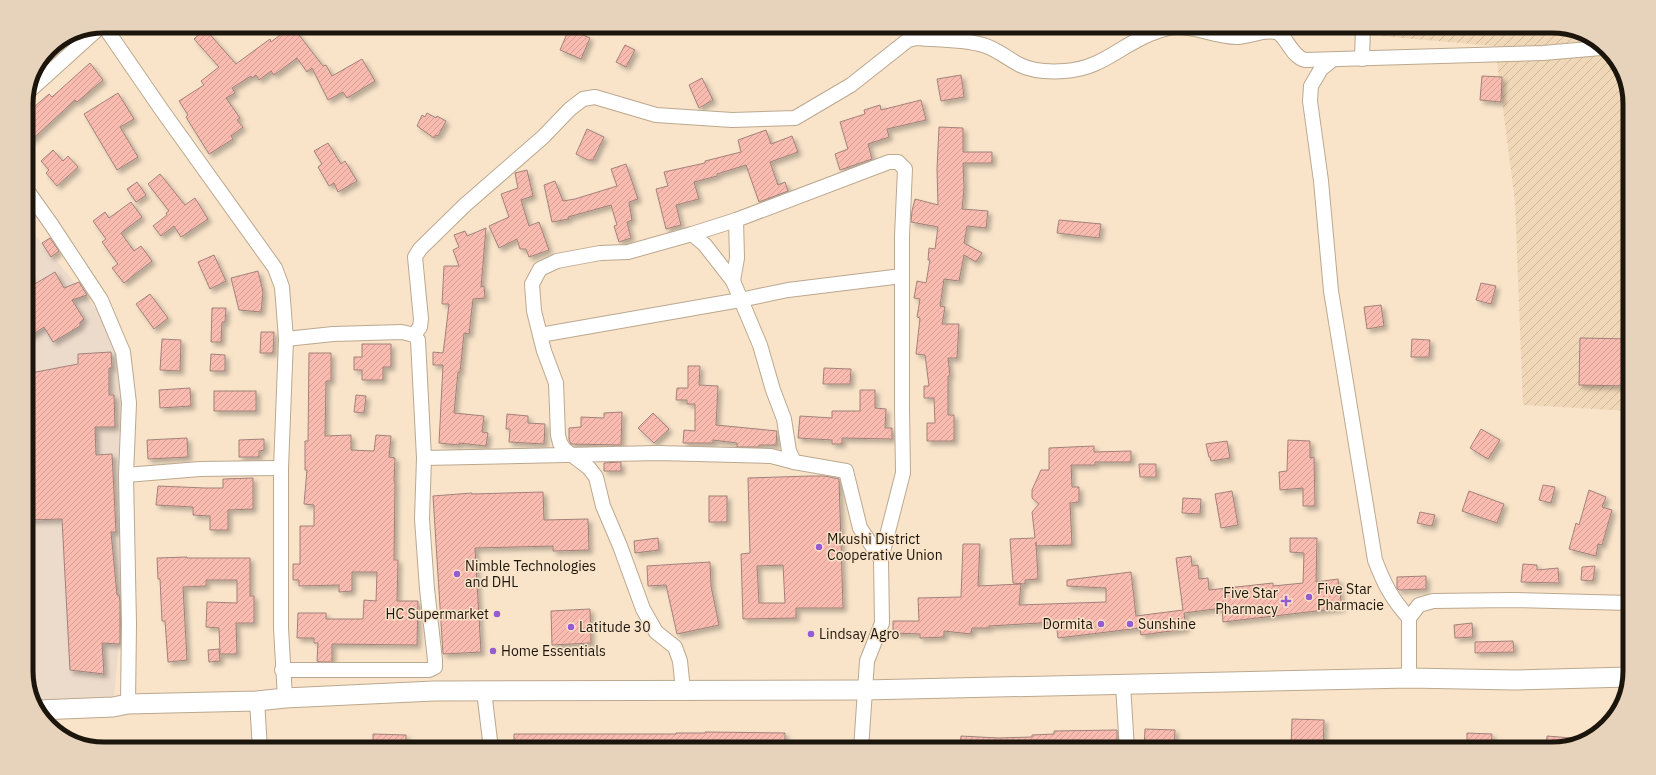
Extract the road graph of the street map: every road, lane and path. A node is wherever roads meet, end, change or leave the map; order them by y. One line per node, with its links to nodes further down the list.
1 (108, 33): 20 (street)
2 (1155, 33): 18 (street)
3 (1210, 33): 4 (street)
4 (1259, 33)
5 (1278, 33): 10 (street)
6 (1362, 33): 9 (street)
7 (94, 34): 11 (street)
8 (1596, 48): 9 (street)
9 (1362, 59): 10 (street)
10 (1332, 60): 28 (street)
11 (35, 86)
12 (33, 199): 25 (street)
13 (736, 220): 14 (street); 15 (street); 16 (street)
14 (692, 234): 16 (street); 19 (street)
15 (902, 276): 17 (street); 26 (street)
16 (733, 281): 17 (street)
17 (740, 300): 19 (street); 23 (street)
18 (414, 335): 20 (street); 22 (street)
19 (540, 335): 21 (street)
20 (286, 339): 24 (street)
21 (570, 455): 22 (street); 23 (street); 33 (street)
22 (424, 458): 29 (street)
23 (794, 462): 26 (street)
24 (281, 468): 25 (street); 29 (street)
25 (126, 475): 38 (street)
26 (881, 558): 34 (street)
27 (1623, 603): 28 (street)
28 (1409, 618): 31 (street)
29 (282, 670): 36 (street)
30 (1623, 677): 31 (main road)
31 (1409, 678): 32 (main road)
32 (1123, 685): 34 (main road); 43 (street)
33 (683, 690): 34 (main road); 35 (main road)
34 (864, 690): 42 (street)
35 (484, 691): 36 (main road); 41 (street)
36 (285, 698): 37 (main road)
37 (257, 701): 38 (main road); 40 (street)
38 (128, 704): 39 (main road)
39 (45, 710)
40 (260, 742)
41 (490, 742)
42 (861, 742)
43 (1127, 742)

